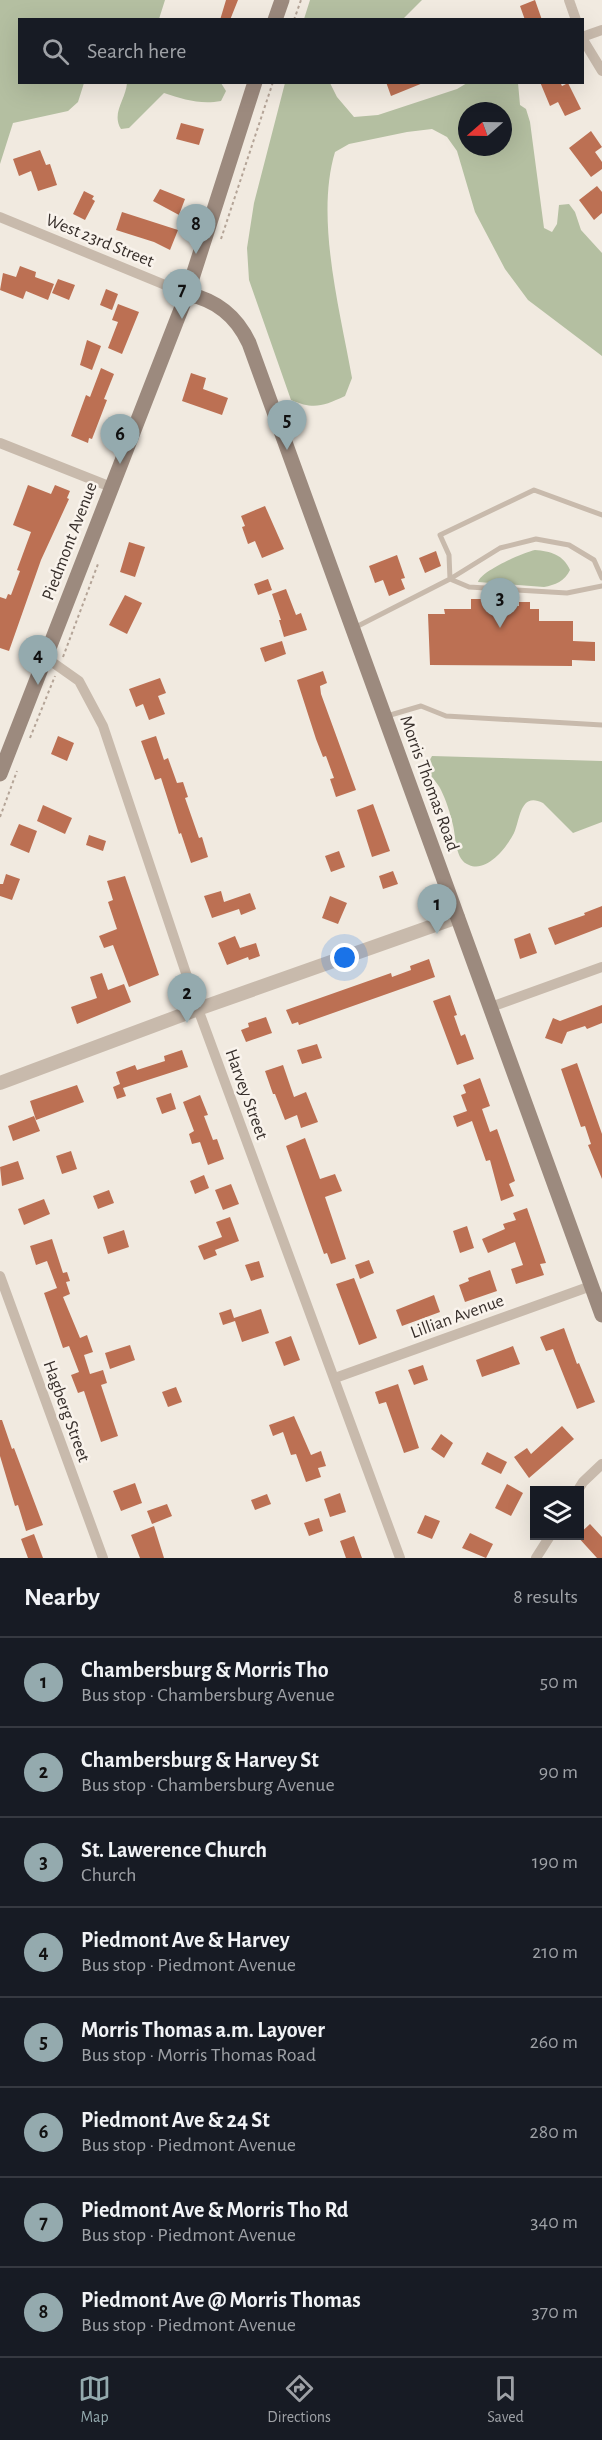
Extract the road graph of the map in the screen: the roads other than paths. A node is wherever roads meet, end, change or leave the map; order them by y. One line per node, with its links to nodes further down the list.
1 (282, 0): 3 (main road)
2 (568, 0): 4 (street)
3 (276, 18)
4 (575, 18)
5 (602, 30): 6 (street)
6 (584, 36)
7 (584, 40): 8 (street)
8 (602, 71)
9 (254, 84): 11 (main road, Piedmont Avenue)
10 (0, 217): 11 (street, West 23rd Street)
11 (187, 294): 13 (main road, Piedmont Avenue); 18 (main road, Morris Thomas Road)
12 (0, 443): 13 (street)
13 (111, 487): 19 (main road, Piedmont Avenue)
14 (602, 514): 16 (lane)
15 (602, 578): 16 (lane)
16 (450, 579): 17 (lane); 18 (lane)
17 (602, 586)
18 (353, 628): 20 (main road, Morris Thomas Road)
19 (45, 657): 22 (main road, Piedmont Avenue); 26 (street, Harvey Street)
20 (385, 716): 21 (lane); 23 (main road, Morris Thomas Road)
21 (602, 725)
22 (0, 774)
23 (458, 917): 25 (main road, Morris Thomas Road); 26 (street)
24 (602, 966): 25 (street)
25 (491, 1007): 29 (main road, Morris Thomas Road)
26 (198, 1009): 27 (street); 31 (street, Harvey Street)
27 (0, 1083)
28 (0, 1276): 35 (street, Hagberg Street)
29 (591, 1286): 30 (main road, Morris Thomas Road); 31 (street, Lillian Avenue)
30 (602, 1315)
31 (334, 1378): 36 (street, Harvey Street)
32 (602, 1464): 33 (street)
33 (581, 1486)
34 (547, 1540): 37 (street)
35 (103, 1558)
36 (400, 1558)
37 (536, 1558)

